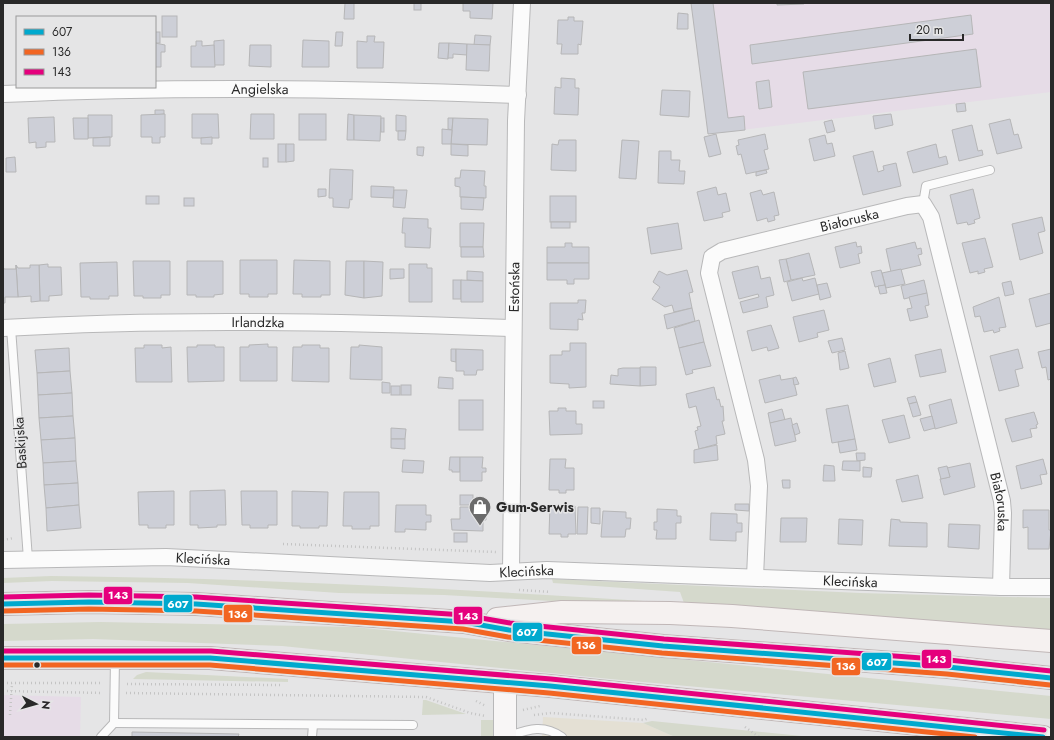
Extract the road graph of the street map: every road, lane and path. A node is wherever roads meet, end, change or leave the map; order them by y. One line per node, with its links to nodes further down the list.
1 (522, 3): 3 (street, Estońska)
2 (3, 94): 3 (street, Angielska)
3 (518, 95): 7 (street, Estońska)
4 (990, 170): 5 (lane)
5 (923, 204): 13 (street, Białoruska); 14 (street, Białoruska)
6 (7, 328): 7 (street, Irlandzka); 10 (lane, Baskijska)
7 (513, 328): 12 (street, Estońska)
8 (18, 538): 9 (path)
9 (3, 540)
10 (28, 559): 11 (street, Klecińska); 12 (street, Klecińska)
11 (3, 560)
12 (510, 572): 13 (street, Klecińska)
13 (755, 577): 14 (street, Klecińska)
14 (1001, 587): 15 (street, Klecińska)
15 (1051, 587)
16 (3, 604): 17 (main road)
17 (464, 622): 18 (main road); 21 (main road)
18 (1051, 641)
19 (115, 656): 20 (main road); 23 (main road); 31 (lane)
20 (3, 658)
21 (1051, 678)
22 (12, 682): 24 (path); 25 (path); 29 (path)
23 (505, 682): 42 (main road); 45 (main road)
24 (3, 683)
25 (97, 683)
26 (126, 684): 27 (path)
27 (284, 685)
28 (3, 691): 29 (path)
29 (12, 691): 30 (path); 32 (path)
30 (104, 692)
31 (114, 693): 33 (path); 36 (lane)
32 (10, 715)
33 (486, 716)
34 (528, 717): 35 (path)
35 (647, 717)
36 (114, 723): 38 (lane); 40 (lane)
37 (742, 724): 44 (path)
38 (313, 725): 39 (lane); 41 (lane)
39 (413, 725)
40 (101, 737)
41 (312, 737)
42 (506, 737): 43 (lane)
43 (562, 737)
44 (759, 737)
45 (1043, 737)

